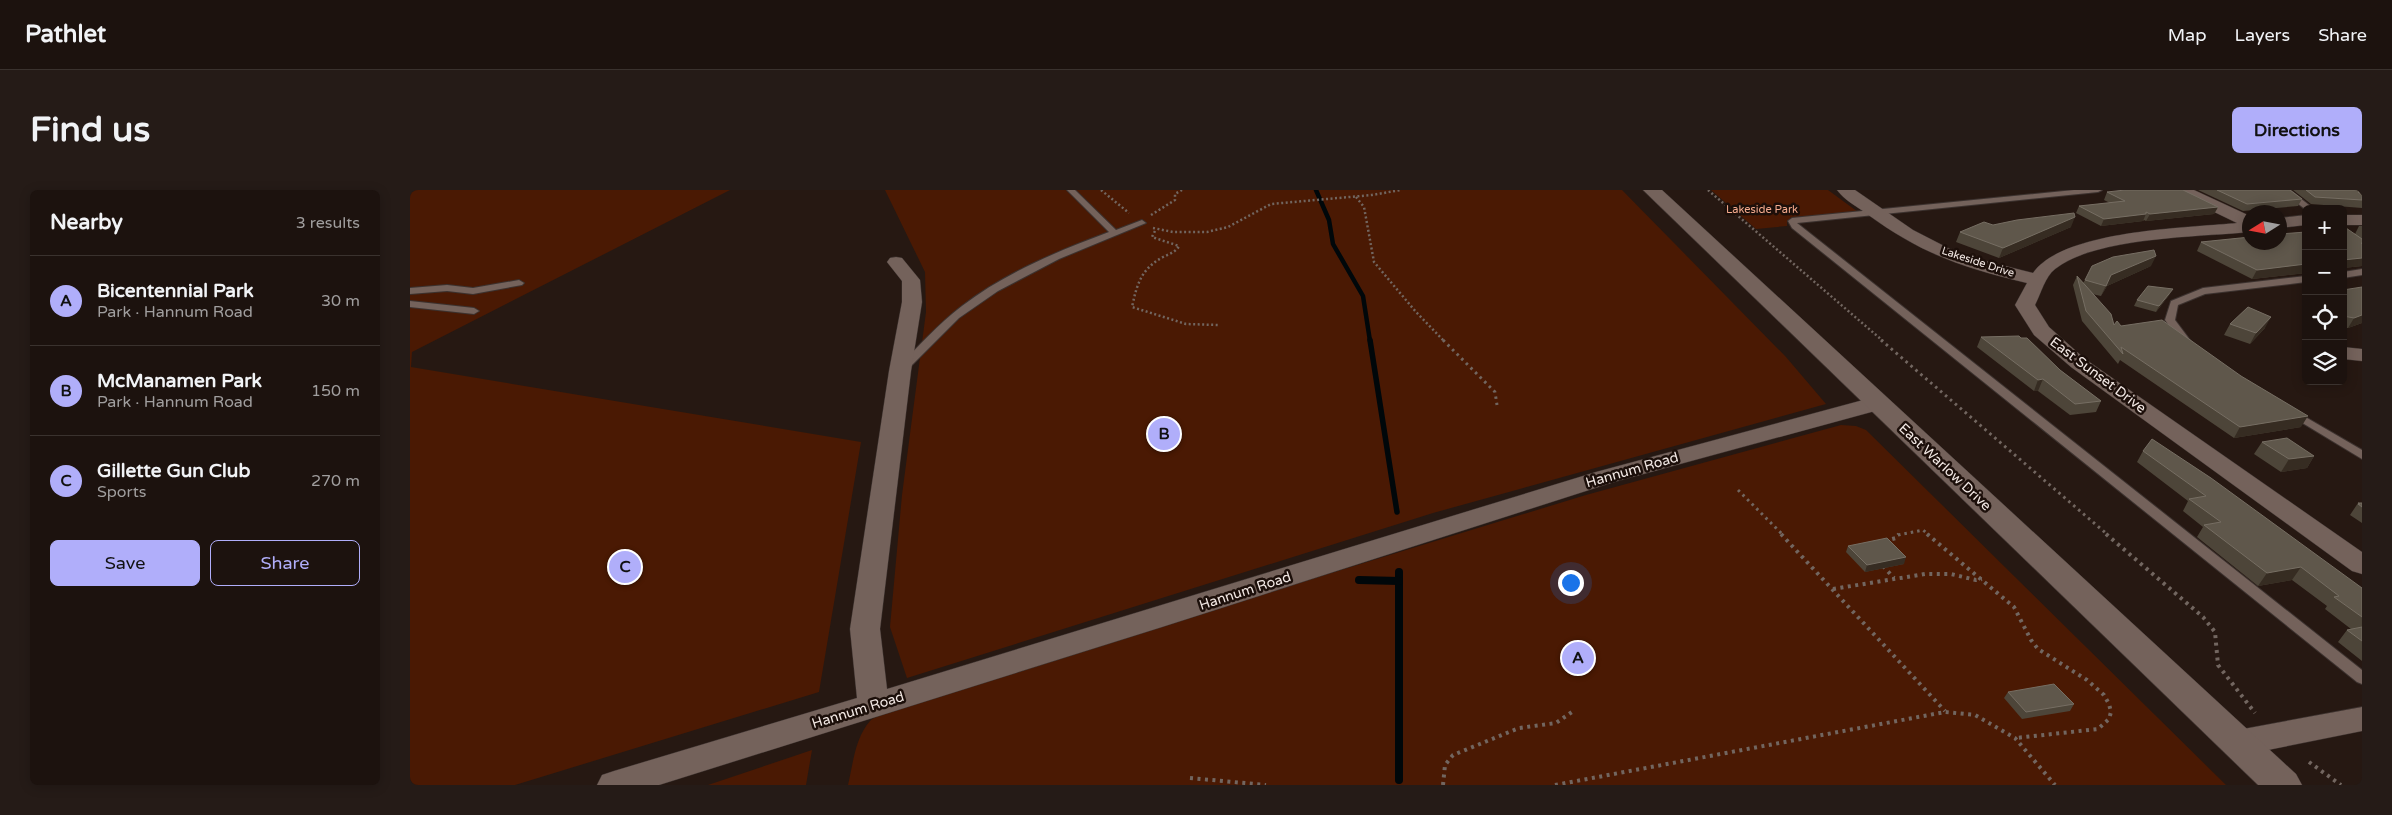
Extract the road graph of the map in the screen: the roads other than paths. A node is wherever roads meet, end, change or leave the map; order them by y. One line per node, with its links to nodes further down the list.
1 (1071, 190): 16 (lane)
2 (1652, 190): 30 (street, East Warlow Drive)
3 (1845, 190): 8 (street, Lakeside Drive)
4 (2098, 190): 8 (lane)
5 (2181, 190): 12 (street)
6 (2285, 190): 7 (lane)
7 (2305, 205)
8 (1877, 212): 21 (street, Lakeside Drive); 34 (lane)
9 (2302, 220): 13 (street)
10 (2347, 220): 11 (street)
11 (2362, 220)
12 (2242, 221)
13 (2287, 222)
14 (1142, 224): 16 (lane)
15 (2242, 226): 21 (street, East Sunset Drive)
16 (1114, 233): 29 (lane)
17 (896, 262): 29 (street)
18 (2362, 272): 19 (lane)
19 (2347, 274)
20 (2302, 279): 26 (lane)
21 (2038, 280): 33 (street, East Sunset Drive)
22 (519, 283): 23 (lane)
23 (410, 291)
24 (410, 304): 25 (lane)
25 (474, 311)
26 (2194, 348)
27 (2347, 353): 28 (street)
28 (2362, 355)
29 (900, 371): 35 (street)
30 (1878, 403): 35 (street, Hannum Road); 37 (street, East Warlow Drive)
31 (2282, 406): 32 (lane)
32 (2362, 455)
33 (2362, 565)
34 (2362, 678)
35 (873, 705): 39 (street, Hannum Road)
36 (2362, 719): 37 (street)
37 (2247, 728): 38 (street, East Warlow Drive)
38 (2296, 774)
39 (614, 785)

